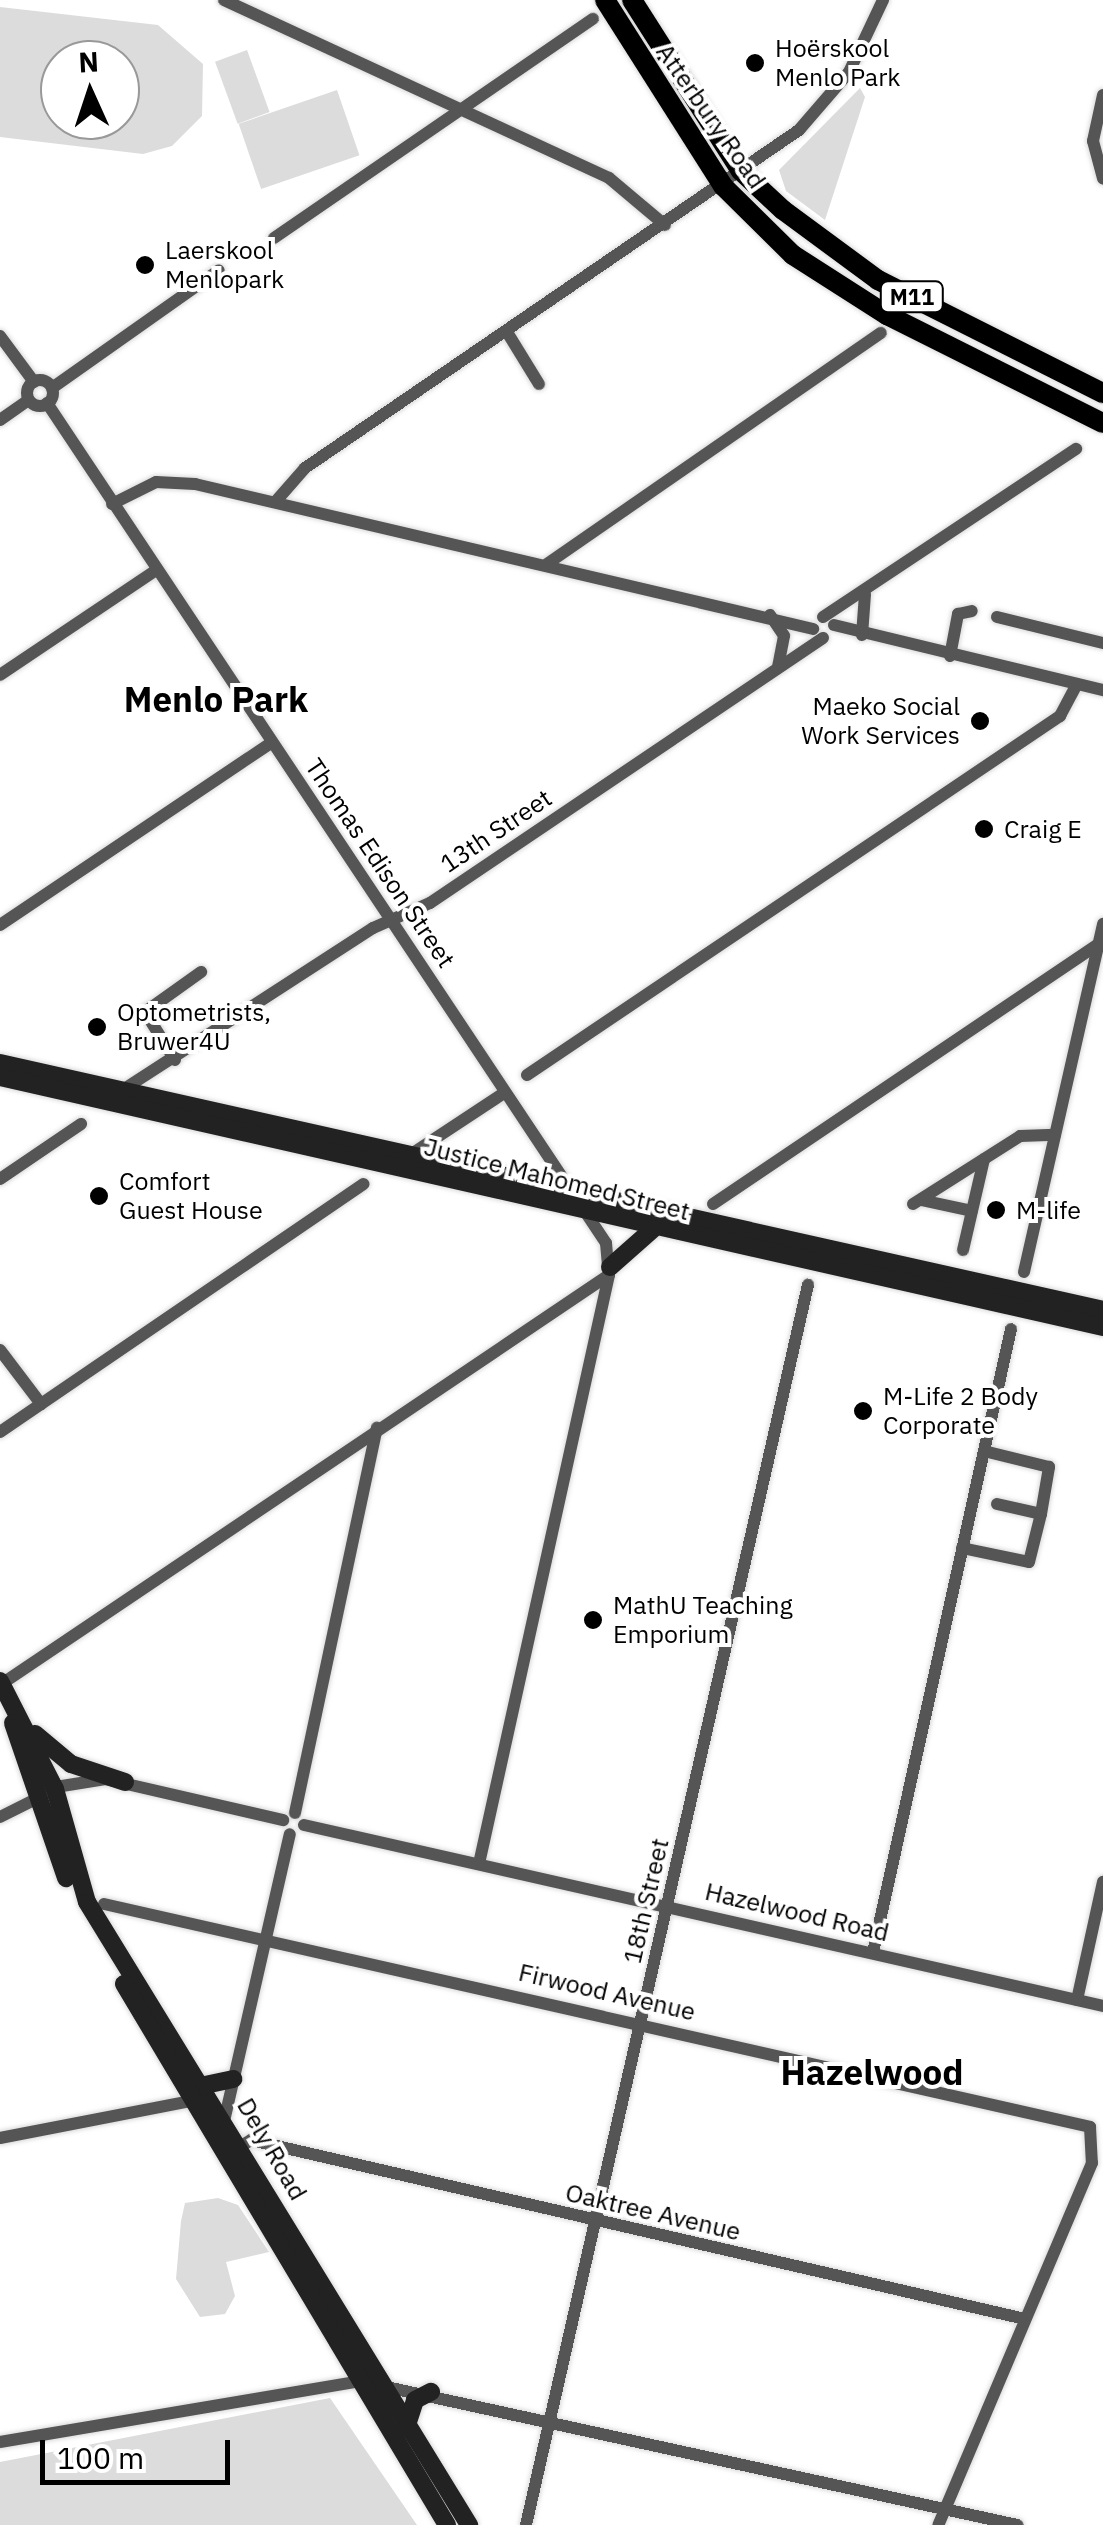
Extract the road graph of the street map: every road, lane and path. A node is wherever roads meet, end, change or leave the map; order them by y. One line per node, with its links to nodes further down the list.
1 (224, 0): 5 (street)
2 (605, 0): 11 (main road, Atterbury Road / M11)
3 (632, 0): 9 (main road, Atterbury Road / M11)
4 (882, 0): 9 (street)
5 (248, 5): 8 (street)
6 (594, 19): 8 (street)
7 (1103, 95): 10 (street)
8 (459, 110): 12 (street); 13 (street)
9 (741, 171): 11 (street); 21 (main road, Atterbury Road / M11)
10 (1103, 178)
11 (723, 186): 12 (street); 25 (main road, Atterbury Road / M11)
12 (665, 225): 15 (street)
13 (274, 238)
14 (219, 270): 20 (street)
15 (507, 332): 19 (street); 27 (street)
16 (881, 333): 29 (street)
17 (0, 336): 18 (street)
18 (34, 382): 20 (street); 22 (street)
19 (538, 384)
20 (52, 388): 23 (street)
21 (1102, 392)
22 (29, 400): 23 (street); 24 (street)
23 (48, 403): 28 (street, Thomas Edison Street)
24 (0, 420)
25 (1103, 423)
26 (1076, 449): 31 (street, 13th Street)
27 (277, 500): 28 (street); 29 (street)
28 (112, 504): 30 (street, Thomas Edison Street)
29 (547, 564): 33 (street)
30 (155, 570): 40 (street); 43 (street, Thomas Edison Street)
31 (862, 596): 35 (street, 13th Street); 36 (street)
32 (972, 611): 38 (street)
33 (774, 616): 35 (street); 39 (street)
34 (997, 617): 37 (street)
35 (823, 627): 36 (street); 39 (street, 13th Street)
36 (865, 636): 38 (street)
37 (1103, 643)
38 (950, 656): 41 (street)
39 (783, 664): 44 (street, 13th Street)
40 (0, 674)
41 (1076, 684): 42 (street); 51 (street)
42 (1103, 690)
43 (271, 743): 44 (street, Thomas Edison Street); 45 (street)
44 (392, 920): 49 (street, 13th Street); 54 (street, Thomas Edison Street)
45 (0, 924)
46 (1103, 924): 47 (street)
47 (1098, 944): 56 (street); 62 (street)
48 (201, 972): 49 (street)
49 (174, 1060): 53 (street, 13th Street)
50 (0, 1063): 53 (main road, Justice Mahomed Street)
51 (527, 1075)
52 (0, 1077): 64 (main road, Justice Mahomed Street)
53 (121, 1092): 57 (main road, Justice Mahomed Street)
54 (504, 1093): 57 (street); 61 (street, Thomas Edison Street)
55 (81, 1124): 59 (street)
56 (1056, 1135): 58 (street); 68 (street)
57 (410, 1155): 61 (main road, Justice Mahomed Street)
58 (984, 1159): 63 (street); 63 (street)
59 (0, 1179)
60 (362, 1184): 74 (street)
61 (581, 1195): 64 (street, Thomas Edison Street); 70 (main road, Justice Mahomed Street)
62 (713, 1204)
63 (972, 1211): 66 (street)
64 (591, 1215): 65 (main road, Justice Mahomed Street); 67 (street, Thomas Edison Street)
65 (653, 1229): 67 (main road); 71 (main road, Justice Mahomed Street)
66 (963, 1250)
67 (610, 1271): 75 (street); 89 (street)
68 (1024, 1272)
69 (808, 1285): 92 (street, 18th Street)
70 (1103, 1310)
71 (1103, 1327)
72 (1011, 1329): 77 (street)
73 (0, 1350): 74 (street)
74 (41, 1404): 76 (street)
75 (377, 1428): 81 (street); 85 (street)
76 (0, 1432)
77 (984, 1451): 79 (street); 80 (street)
78 (997, 1504): 79 (street)
79 (1041, 1514): 80 (street)
80 (962, 1548): 94 (street)
81 (1, 1688): 82 (main road); 84 (main road)
82 (24, 1723): 83 (main road); 84 (main road)
83 (125, 1782): 84 (street); 85 (street)
84 (47, 1793): 86 (street); 99 (main road, Dely Road)
85 (289, 1816): 87 (street); 88 (street)
86 (0, 1817)
87 (304, 1824): 88 (street); 89 (street, Hazelwood Road)
88 (290, 1834): 93 (street)
89 (480, 1864): 92 (street, Hazelwood Road)
90 (1103, 1882): 95 (street)
91 (104, 1904): 93 (street, Firwood Avenue)
92 (668, 1906): 94 (street, Hazelwood Road); 97 (street, 18th Street)
93 (266, 1939): 97 (street, Firwood Avenue); 98 (street)
94 (873, 1952): 95 (street, Hazelwood Road)
95 (1077, 2000): 96 (street, Hazelwood Road)
96 (1103, 2006)
97 (642, 2023): 105 (street, 18th Street); 106 (street, Firwood Avenue)
98 (234, 2079): 99 (main road); 100 (street)
99 (200, 2092): 100 (main road, Dely Road); 101 (street); 104 (main road, Dely Road)
100 (224, 2117): 102 (main road, Dely Road); 104 (main road)
101 (0, 2138)
102 (241, 2146): 103 (street, Oaktree Avenue); 104 (main road, Dely Road)
103 (271, 2146): 104 (street); 105 (street, Oaktree Avenue)
104 (247, 2173): 107 (main road, Dely Road)
105 (596, 2222): 106 (street, Oaktree Avenue); 109 (street, 18th Street)
106 (1025, 2319): 112 (street)
107 (368, 2382): 108 (street); 110 (main road, Dely Road); 111 (street); 113 (main road, Dely Road)
108 (432, 2392): 109 (street); 110 (main road)
109 (552, 2417): 112 (street); 115 (street, 18th Street)
110 (406, 2428): 114 (main road, Dely Road)
111 (0, 2442)
112 (944, 2508): 116 (street); 117 (street)
113 (447, 2525)
114 (469, 2525)
115 (526, 2525)
116 (938, 2525)
117 (1017, 2525)

